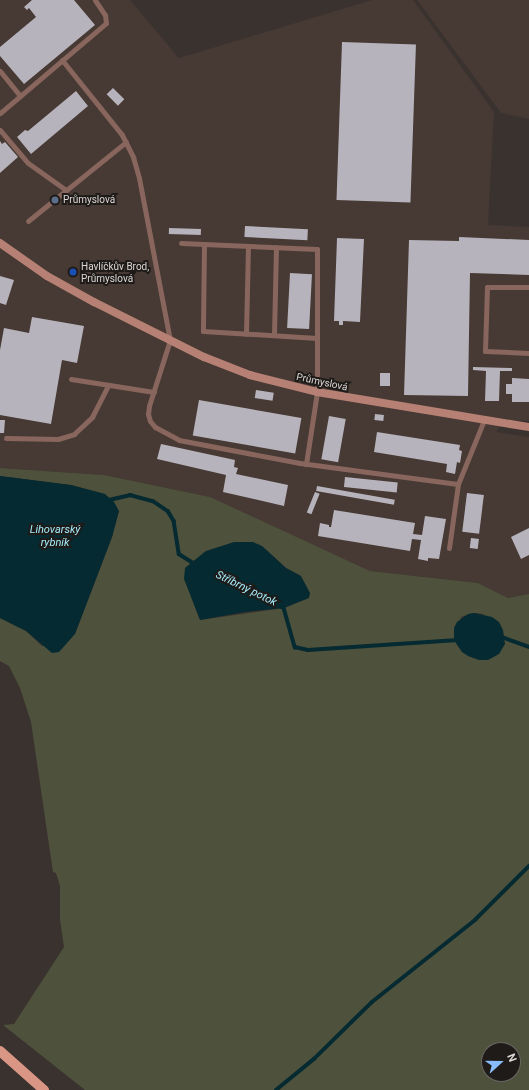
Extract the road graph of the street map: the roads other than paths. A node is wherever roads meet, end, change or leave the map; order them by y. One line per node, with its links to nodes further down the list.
1 (95, 0): 2 (lane)
2 (62, 60): 4 (lane); 7 (lane)
3 (0, 71): 4 (lane)
4 (20, 96): 5 (lane)
5 (0, 113)
6 (0, 130): 8 (lane)
7 (126, 142): 8 (lane); 19 (lane)
8 (66, 190): 9 (lane)
9 (28, 221)
10 (0, 243): 19 (street, Průmyslová)
11 (181, 243): 12 (lane)
12 (204, 244): 13 (lane); 16 (lane)
13 (248, 246): 14 (lane); 16 (lane)
14 (276, 247): 17 (lane); 18 (lane)
15 (529, 287): 20 (lane)
16 (246, 334): 17 (lane)
17 (274, 335): 18 (lane)
18 (317, 338): 24 (lane)
19 (170, 340): 23 (lane); 24 (street, Průmyslová)
20 (529, 353)
21 (72, 378): 22 (lane)
22 (108, 385): 23 (lane); 27 (lane)
23 (154, 392): 28 (lane)
24 (317, 392): 25 (street, Průmyslová); 28 (lane)
25 (484, 420): 26 (street, Průmyslová); 29 (lane)
26 (529, 427)
27 (6, 438)
28 (306, 464): 29 (lane)
29 (458, 484): 30 (lane)
30 (449, 548)
31 (0, 1051): 32 (main road)
32 (44, 1090)

